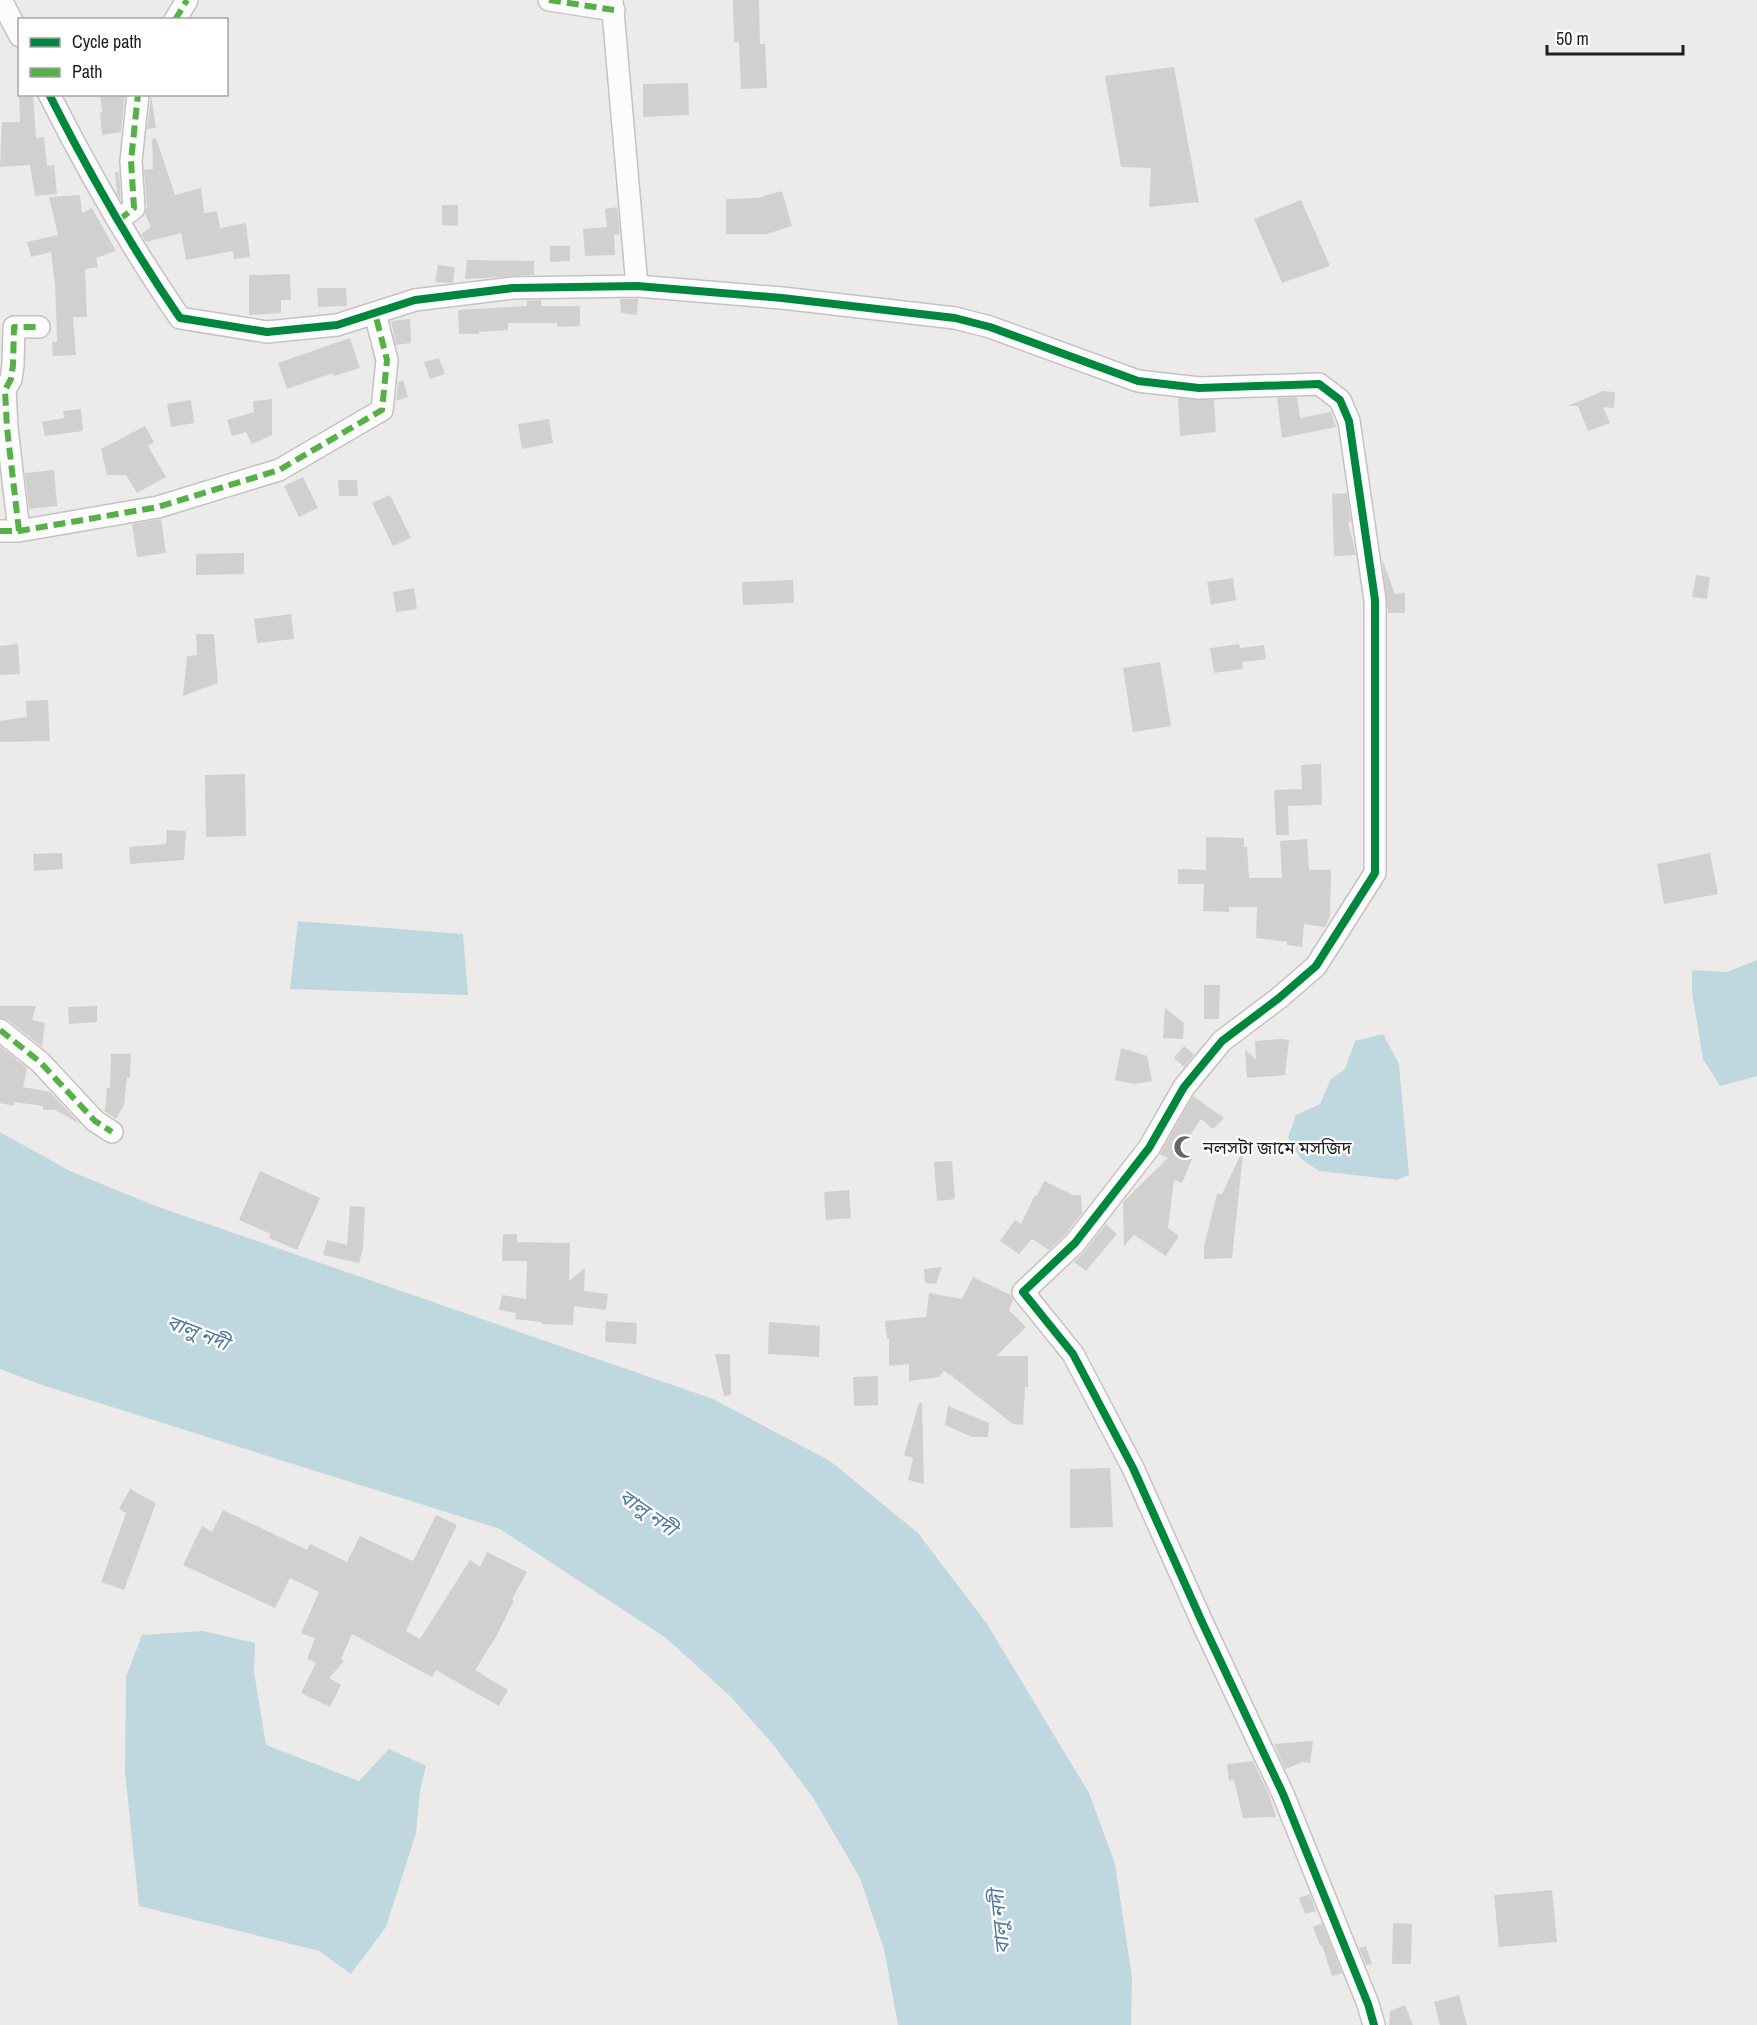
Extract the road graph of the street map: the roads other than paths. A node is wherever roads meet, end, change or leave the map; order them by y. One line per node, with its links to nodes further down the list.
1 (2, 0): 6 (street)
2 (187, 0): 5 (street)
3 (549, 0): 4 (street)
4 (613, 5): 10 (street)
5 (176, 18)
6 (18, 32)
7 (50, 96): 9 (street)
8 (138, 96): 9 (street)
9 (119, 220): 11 (street)
10 (637, 286): 11 (street); 16 (street)
11 (375, 313): 13 (street)
12 (39, 327): 13 (street)
13 (10, 531)
14 (0, 1030): 15 (street)
15 (112, 1132)
16 (1374, 2025)

